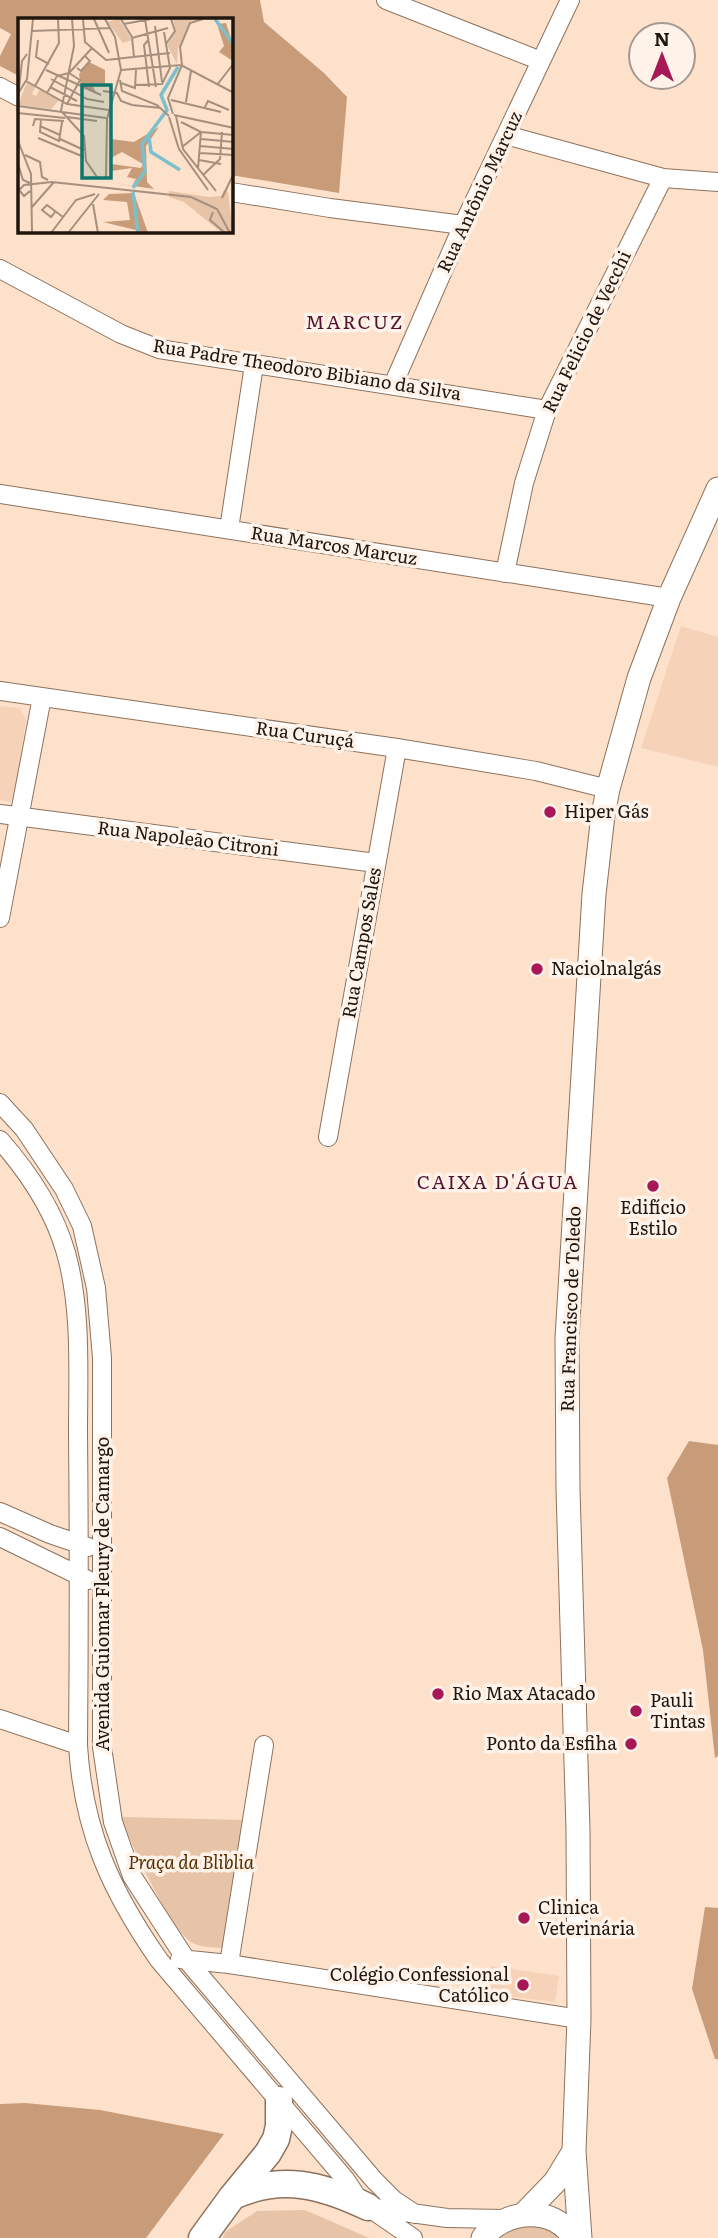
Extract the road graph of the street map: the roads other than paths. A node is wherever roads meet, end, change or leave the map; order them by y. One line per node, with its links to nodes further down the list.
1 (386, 0): 3 (street)
2 (570, 0): 3 (street, Rua Antônio Marcuz)
3 (541, 61): 6 (street, Rua Antônio Marcuz)
4 (0, 87): 5 (street)
5 (18, 96)
6 (506, 135): 7 (street); 10 (street, Rua Antônio Marcuz)
7 (663, 178): 8 (street); 14 (street, Rua Felicio de Vecchi)
8 (718, 182)
9 (233, 192): 10 (street)
10 (463, 225): 13 (street, Rua Antônio Marcuz)
11 (0, 269): 12 (street, Rua Padre Theodoro Bibiano da Silva)
12 (254, 365): 13 (street, Rua Padre Theodoro Bibiano da Silva); 17 (street)
13 (393, 385): 14 (street, Rua Padre Theodoro Bibiano da Silva)
14 (547, 410): 18 (street, Rua Felicio de Vecchi)
15 (718, 489): 19 (main road, Rua Francisco de Toledo)
16 (0, 494): 17 (street, Rua Marcos Marcuz)
17 (229, 529): 18 (street, Rua Marcos Marcuz)
18 (505, 573): 19 (street, Rua Marcos Marcuz)
19 (669, 598): 23 (main road, Rua Francisco de Toledo)
20 (0, 691): 21 (street, Rua Curuçá)
21 (43, 697): 22 (street, Rua Curuçá); 25 (street)
22 (397, 748): 23 (street, Rua Curuçá); 26 (street, Rua Campos Sales)
23 (608, 789): 43 (main road, Rua Francisco de Toledo)
24 (0, 814): 25 (street, Rua Napoleão Citroni)
25 (20, 817): 26 (street, Rua Napoleão Citroni); 27 (street)
26 (376, 863): 29 (street, Rua Campos Sales)
27 (0, 918)
28 (0, 1103): 34 (street, Avenida Guiomar Fleury de Camargo)
29 (328, 1137)
30 (0, 1140): 33 (street)
31 (0, 1512): 33 (street)
32 (0, 1537): 35 (street)
33 (79, 1545): 34 (street); 35 (street)
34 (102, 1550): 36 (street, Avenida Guiomar Fleury de Camargo)
35 (79, 1576): 36 (street); 38 (street)
36 (102, 1585): 40 (street, Avenida Guiomar Fleury de Camargo)
37 (0, 1719): 38 (street)
38 (78, 1745): 41 (street)
39 (264, 1745): 42 (street)
40 (185, 1958): 41 (street); 42 (street); 48 (street, Avenida Guiomar Fleury de Camargo)
41 (159, 1960): 44 (street)
42 (229, 1964): 43 (street)
43 (579, 2018): 45 (main road, Rua Francisco de Toledo)
44 (279, 2100): 46 (highway); 47 (street)
45 (574, 2151): 49 (main road, Rua Francisco de Toledo); 54 (main road, Rua Francisco de Toledo)
46 (232, 2197): 47 (highway); 50 (highway)
47 (365, 2205): 48 (street); 51 (street)
48 (415, 2214): 49 (street)
49 (514, 2217): 52 (main road, Rua Francisco de Toledo); 53 (main road)
50 (205, 2236)
51 (413, 2238)
52 (483, 2238)
53 (574, 2238)
54 (580, 2238)

